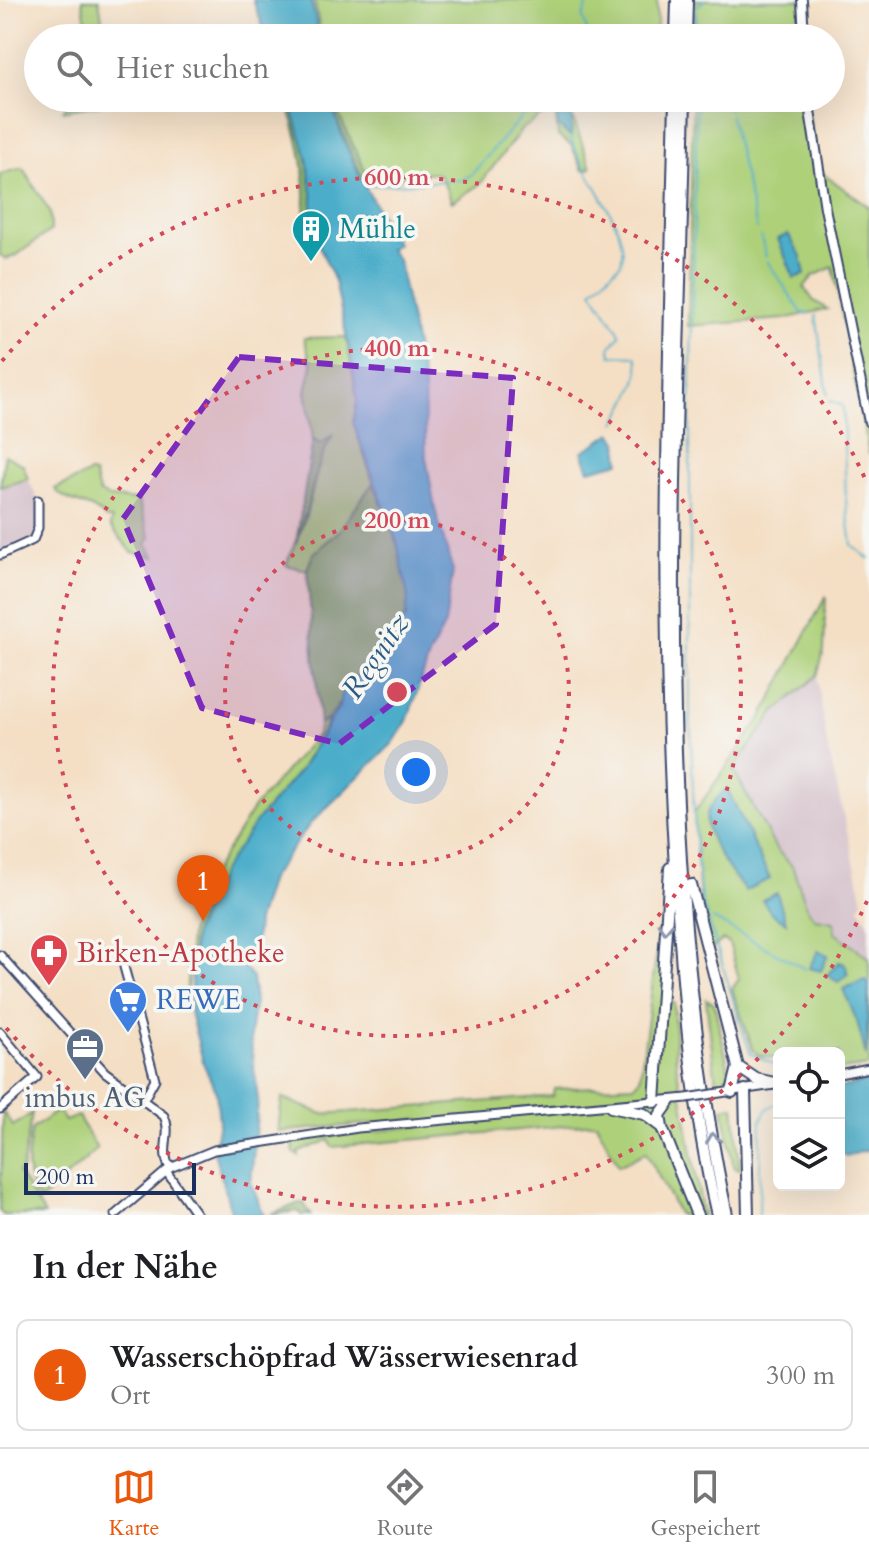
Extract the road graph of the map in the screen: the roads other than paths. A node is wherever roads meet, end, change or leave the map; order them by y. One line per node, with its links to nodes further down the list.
1 (677, 0): 4 (highway)
2 (687, 0): 5 (highway)
3 (802, 0): 6 (main road)
4 (676, 24)
5 (686, 24)
6 (803, 24)
7 (675, 112): 14 (highway)
8 (685, 112): 13 (highway)
9 (810, 112): 10 (main road)
10 (869, 422)
11 (38, 500): 12 (street)
12 (0, 555)
13 (682, 841): 18 (highway); 36 (highway, one-way to 13)
14 (672, 850): 27 (highway, one-way to 27); 35 (highway)
15 (0, 955): 25 (street)
16 (124, 967): 25 (street)
17 (0, 1032): 29 (street)
18 (738, 1067): 21 (highway); 24 (highway)
19 (869, 1068): 20 (street)
20 (845, 1073)
21 (773, 1083)
22 (773, 1085): 23 (street)
23 (745, 1090): 24 (street); 37 (highway)
24 (732, 1092): 26 (street, bridge)
25 (144, 1099): 31 (street)
26 (670, 1101): 27 (street); 30 (highway)
27 (655, 1102): 28 (street)
28 (611, 1107): 30 (highway); 31 (street)
29 (0, 1109)
30 (662, 1128): 34 (highway)
31 (168, 1169): 32 (street); 33 (street)
32 (194, 1214)
33 (115, 1215)
34 (697, 1215)
35 (717, 1215)
36 (727, 1215)
37 (748, 1215)

